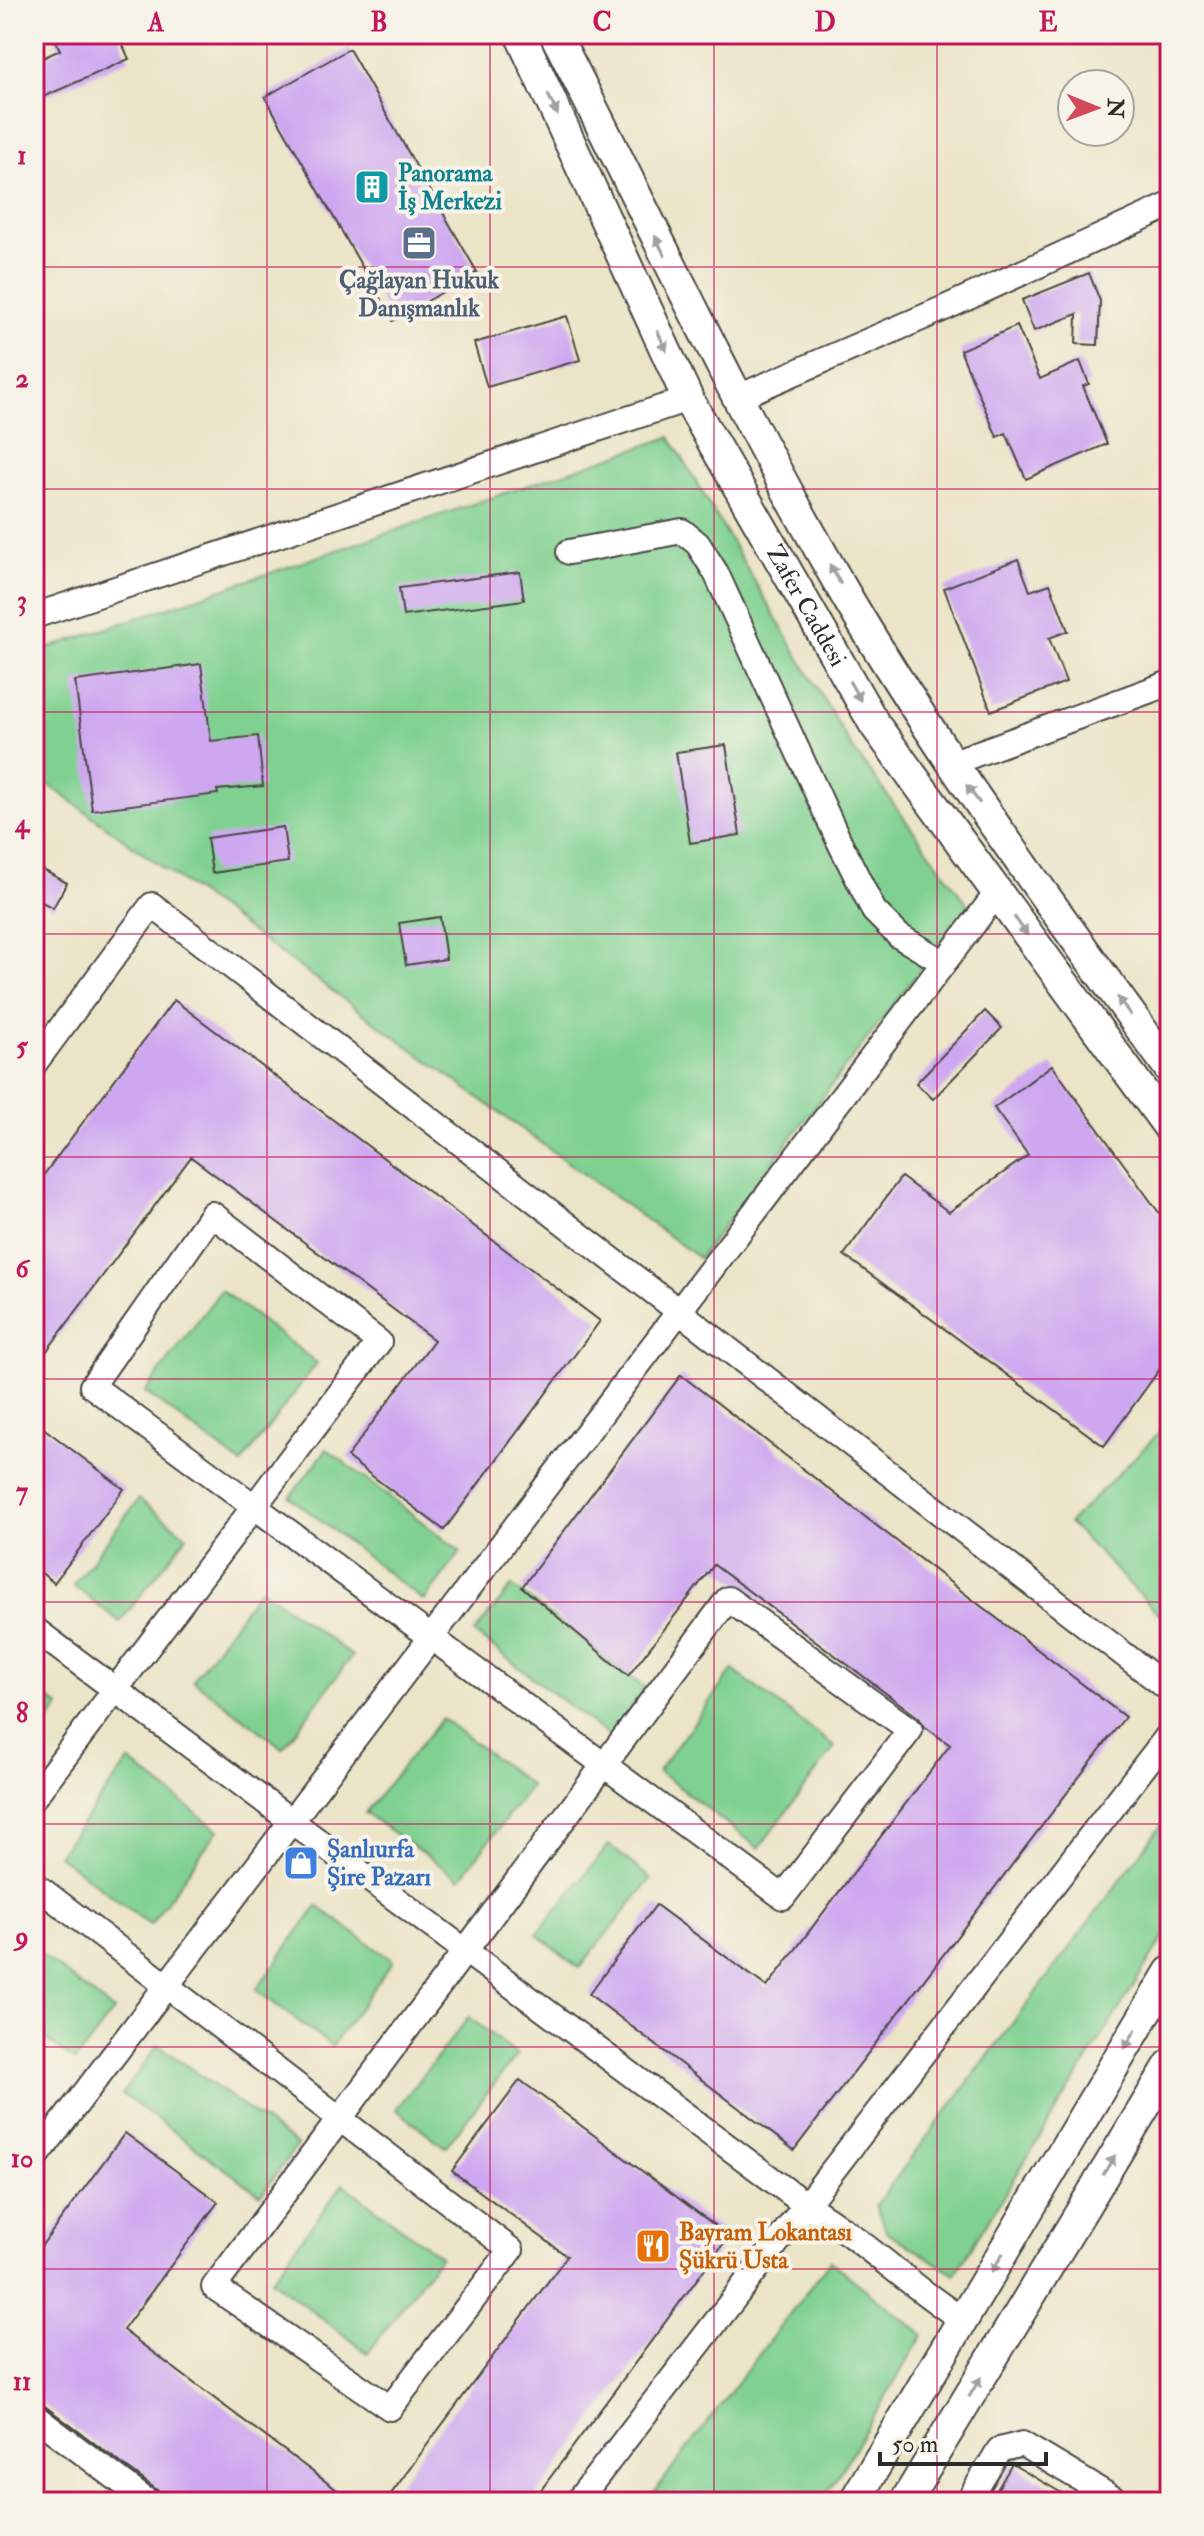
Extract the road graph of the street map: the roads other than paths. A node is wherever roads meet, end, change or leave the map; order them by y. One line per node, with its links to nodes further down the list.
1 (520, 34): 5 (main road, Zafer Caddesi, one-way to 5)
2 (555, 34): 4 (main road, Zafer Caddesi, one-way to 2)
3 (1170, 205): 4 (street)
4 (736, 398): 9 (main road, Zafer Caddesi, one-way to 4)
5 (688, 399): 7 (street); 10 (main road, Zafer Caddesi, one-way to 10)
6 (569, 552): 11 (street)
7 (34, 616)
8 (1170, 683): 9 (street)
9 (951, 763): 13 (main road, Zafer Caddesi, one-way to 9)
10 (997, 893): 11 (street); 14 (main road, Zafer Caddesi, one-way to 14)
11 (943, 962): 15 (street)
12 (34, 1064): 15 (street)
13 (1170, 1069)
14 (1170, 1129)
15 (679, 1311): 18 (street); 20 (street)
16 (254, 1506): 16 (street); 18 (street); 19 (street)
17 (34, 1629): 19 (street)
18 (431, 1637): 22 (street); 24 (street)
19 (115, 1690): 23 (street); 24 (street)
20 (1170, 1690)
21 (1170, 1733): 32 (street)
22 (604, 1765): 22 (street); 26 (street)
23 (34, 1797)
24 (291, 1821): 26 (street); 28 (street)
25 (34, 1884): 28 (street)
26 (465, 1951): 30 (street); 32 (street)
27 (1170, 1972): 33 (main road, one-way to 33)
28 (166, 1986): 30 (street); 31 (street)
29 (1170, 2065): 38 (main road, one-way to 29)
30 (340, 2119): 30 (street)
31 (34, 2160)
32 (806, 2205): 33 (street); 36 (street)
33 (963, 2320): 37 (main road)
34 (34, 2416): 35 (street)
35 (148, 2502)
36 (577, 2502)
37 (854, 2502)
38 (905, 2502)
39 (968, 2502): 40 (street)
40 (1119, 2502)

